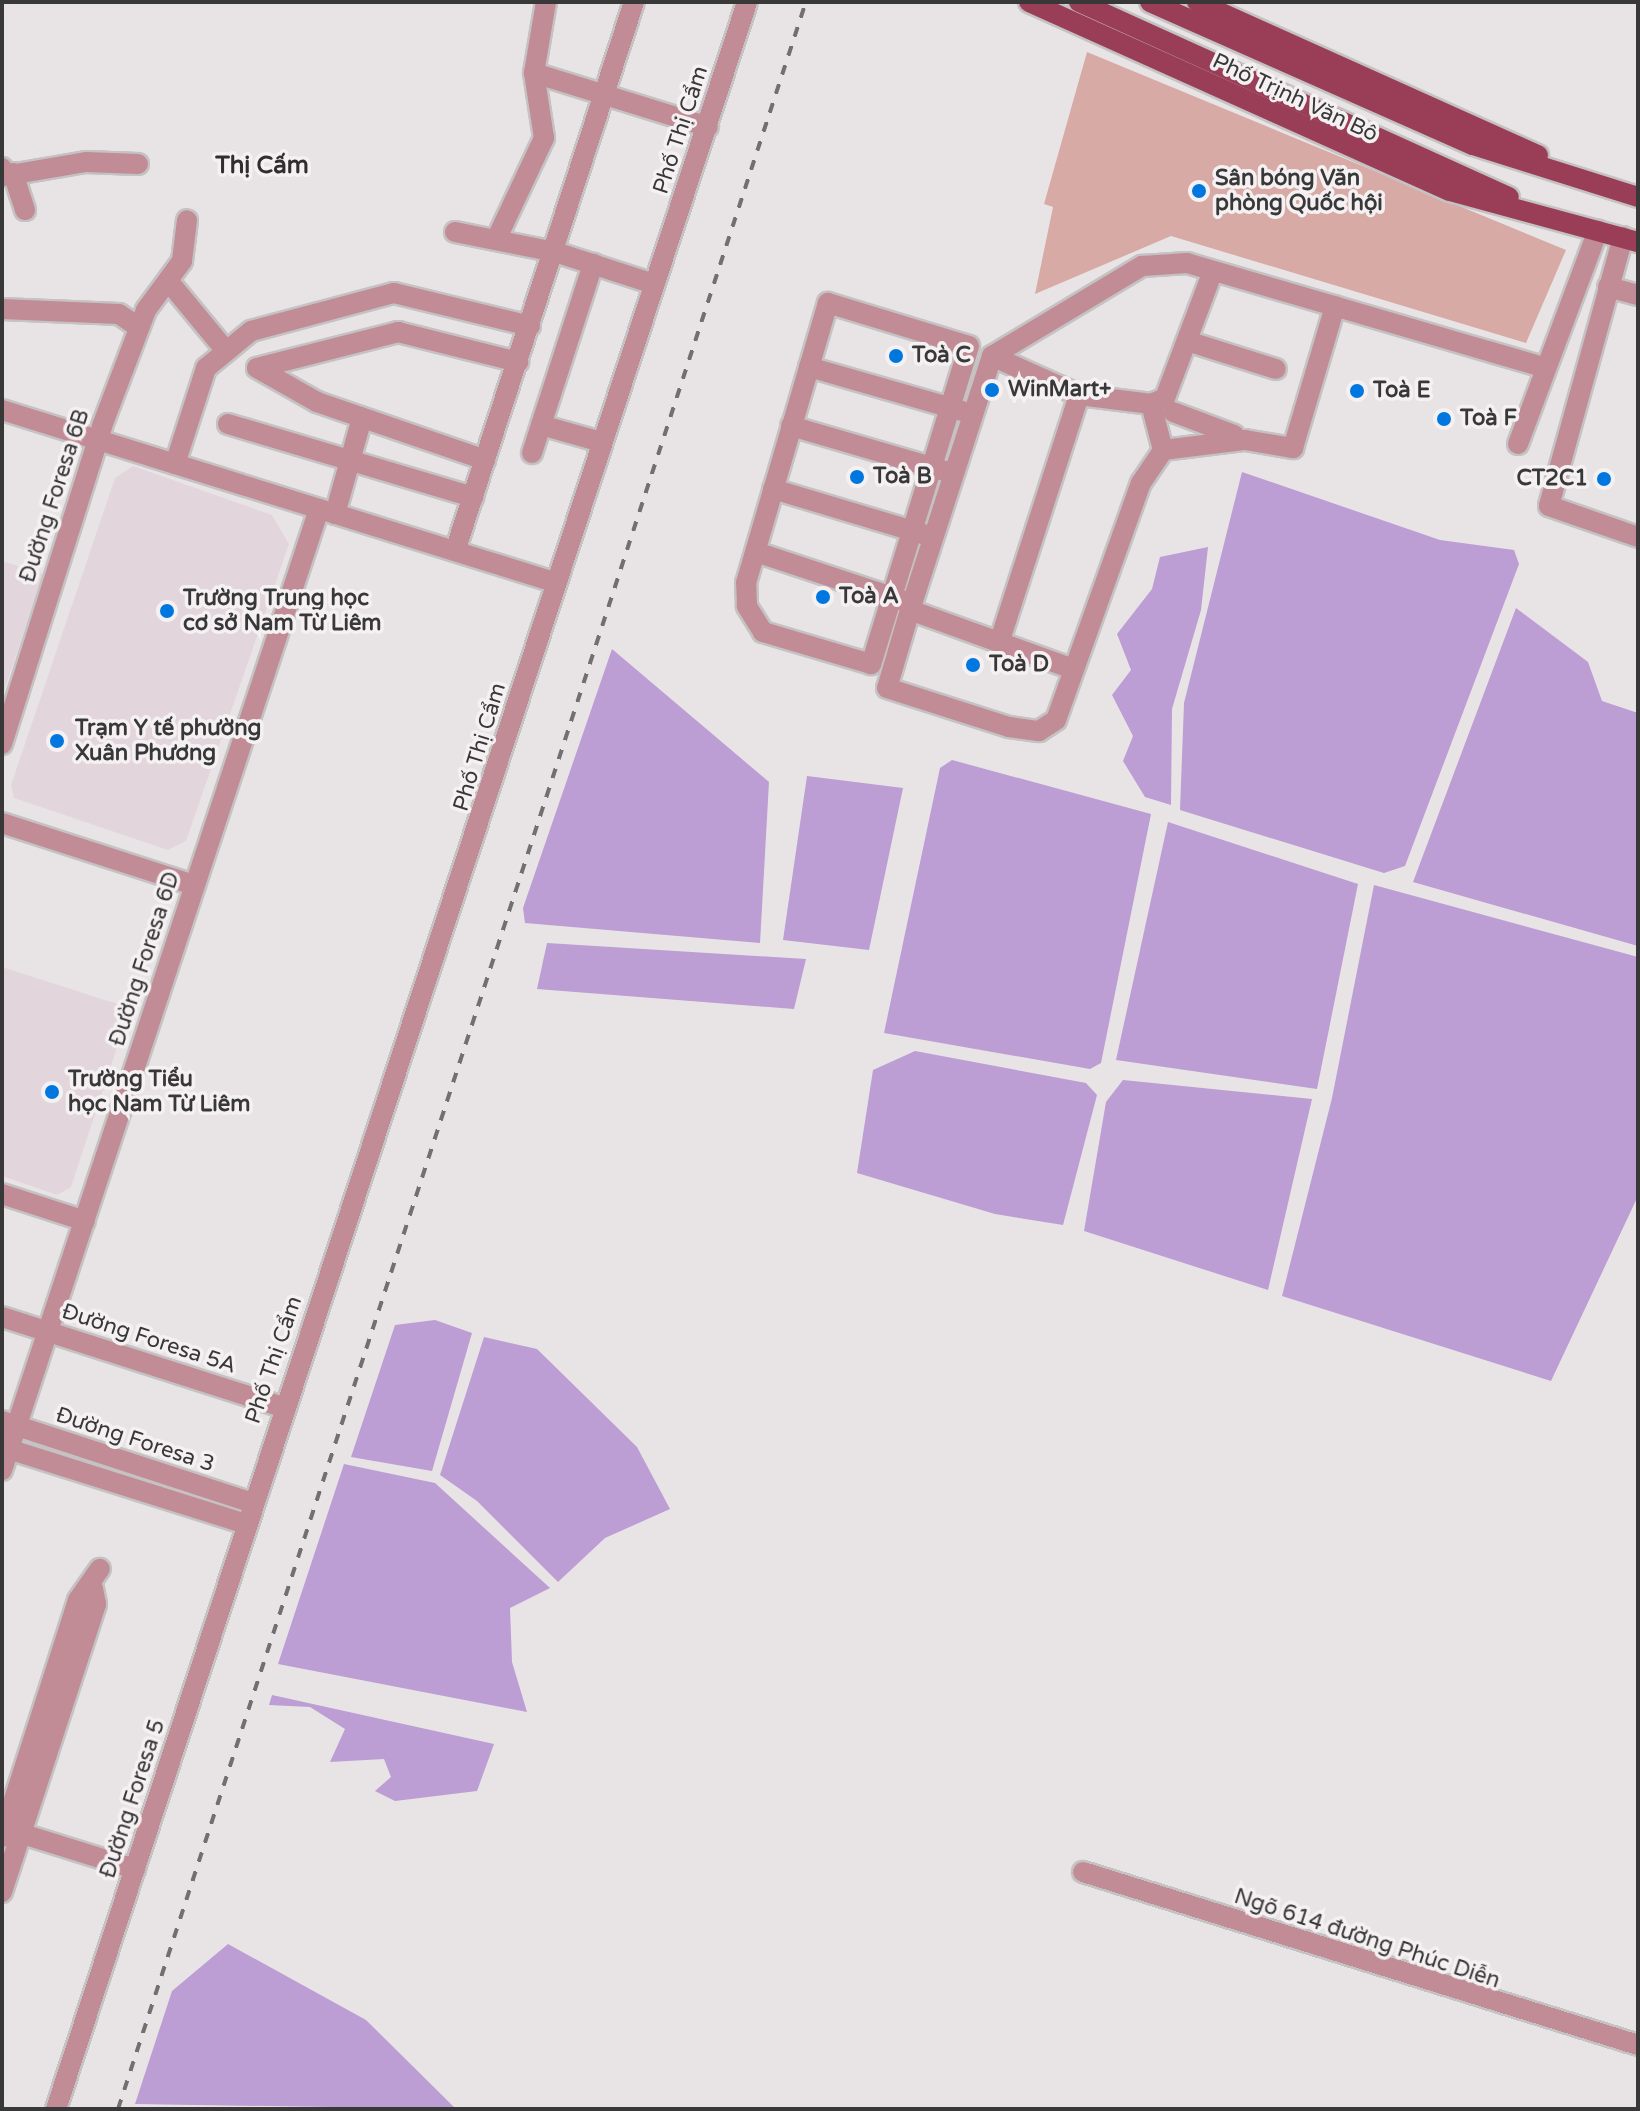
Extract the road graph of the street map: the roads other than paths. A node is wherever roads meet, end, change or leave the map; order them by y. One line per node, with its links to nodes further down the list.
1 (546, 2): 8 (street)
2 (634, 2): 9 (street)
3 (747, 2): 10 (street, Phố Thị Cẩm)
4 (1029, 2): 16 (main road, Phố Trịnh Văn Bô)
5 (1079, 2): 16 (main road, Phố Trịnh Văn Bô)
6 (1150, 2): 13 (main road, Phố Trịnh Văn Bô)
7 (1197, 2): 13 (main road, Phố Trịnh Văn Bô)
8 (534, 73): 9 (street); 21 (street)
9 (604, 96): 10 (street); 22 (street)
10 (708, 127): 26 (street, Phố Thị Cẩm)
11 (138, 164): 12 (street)
12 (8, 170): 15 (street)
13 (1595, 184): 14 (main road, Phố Trịnh Văn Bô)
14 (1638, 197)
15 (25, 210)
16 (1550, 216): 18 (main road, Phố Trịnh Văn Bô)
17 (187, 220): 25 (street)
18 (1598, 230): 20 (main road, Phố Trịnh Văn Bô); 38 (street)
19 (455, 232): 21 (street)
20 (1631, 239): 27 (street)
21 (496, 240): 22 (street)
22 (555, 252): 23 (street); 32 (street)
23 (593, 264): 26 (street); 47 (street)
24 (1213, 271): 29 (street); 33 (street); 35 (street)
25 (170, 283): 31 (street); 34 (street)
26 (654, 284): 51 (street, Phố Thị Cẩm)
27 (1608, 287): 28 (street); 66 (street)
28 (1638, 295)
29 (1335, 306): 38 (street); 50 (street)
30 (2, 309): 31 (street)
31 (142, 318): 49 (street, Đường Foresa 6B)
32 (530, 326): 34 (street); 36 (street)
33 (1187, 341): 39 (street); 41 (street)
34 (226, 351): 58 (street)
35 (992, 356): 40 (street); 44 (street)
36 (518, 362): 45 (street); 56 (street)
37 (809, 367): 42 (street); 42 (street); 48 (street)
38 (1546, 368): 53 (street)
39 (1276, 369)
40 (1079, 395): 41 (street); 72 (street)
41 (1163, 405): 50 (street); 52 (street); 54 (street)
42 (951, 407): 44 (street); 59 (street)
43 (2, 410): 49 (street)
44 (973, 415): 60 (street)
45 (362, 418): 56 (street); 57 (street, Đường Foresa 6D)
46 (228, 424): 57 (street)
47 (541, 425): 51 (street); 55 (street)
48 (791, 426): 59 (street); 61 (street)
49 (98, 440): 58 (street); 74 (street, Đường Foresa 6B)
50 (1245, 440): 52 (street)
51 (601, 442): 69 (street, Phố Thị Cẩm)
52 (1189, 442): 54 (street)
53 (1518, 444)
54 (1163, 450): 73 (street)
55 (532, 453)
56 (485, 460): 62 (street)
57 (350, 461): 62 (street); 63 (street, Đường Foresa 6D)
58 (175, 464): 63 (street)
59 (932, 467): 60 (street); 64 (street)
60 (954, 474): 65 (street)
61 (773, 489): 64 (street); 68 (street)
62 (473, 497): 67 (street)
63 (327, 511): 67 (street); 76 (street, Đường Foresa 6D)
64 (912, 530): 65 (street); 70 (street)
65 (933, 537): 71 (street)
66 (1638, 537)
67 (455, 551): 69 (street)
68 (756, 552): 70 (street); 70 (street)
69 (554, 582): 81 (street, Phố Thị Cẩm)
70 (891, 596): 71 (street)
71 (911, 607): 72 (street); 73 (street)
72 (1000, 640): 73 (street)
73 (1073, 669)
74 (2, 744)
75 (2, 823): 76 (street)
76 (194, 885): 78 (street, Đường Foresa 6D)
77 (2, 1194): 78 (street)
78 (85, 1221): 80 (street, Đường Foresa 6D)
79 (2, 1317): 80 (street, Đường Foresa 5A)
80 (50, 1333): 81 (street, Đường Foresa 5A); 82 (street, Đường Foresa 6D)
81 (282, 1407): 85 (street, Phố Thị Cẩm)
82 (9, 1424): 83 (street, Đường Foresa 6D); 85 (street, Đường Foresa 3)
83 (5, 1448): 84 (street, Đường Foresa 6D); 86 (street, Đường Foresa 3)
84 (2, 1470)
85 (253, 1503): 86 (street, Đường Foresa 5)
86 (246, 1524): 89 (street, Đường Foresa 5)
87 (96, 1578): 88 (street)
88 (7, 1832): 89 (street); 91 (street)
89 (135, 1869): 93 (street, Đường Foresa 5)
90 (1083, 1872): 92 (street, Ngõ 614 đường Phúc Diễn)
91 (2, 1892)
92 (1638, 2045)
93 (56, 2109)

